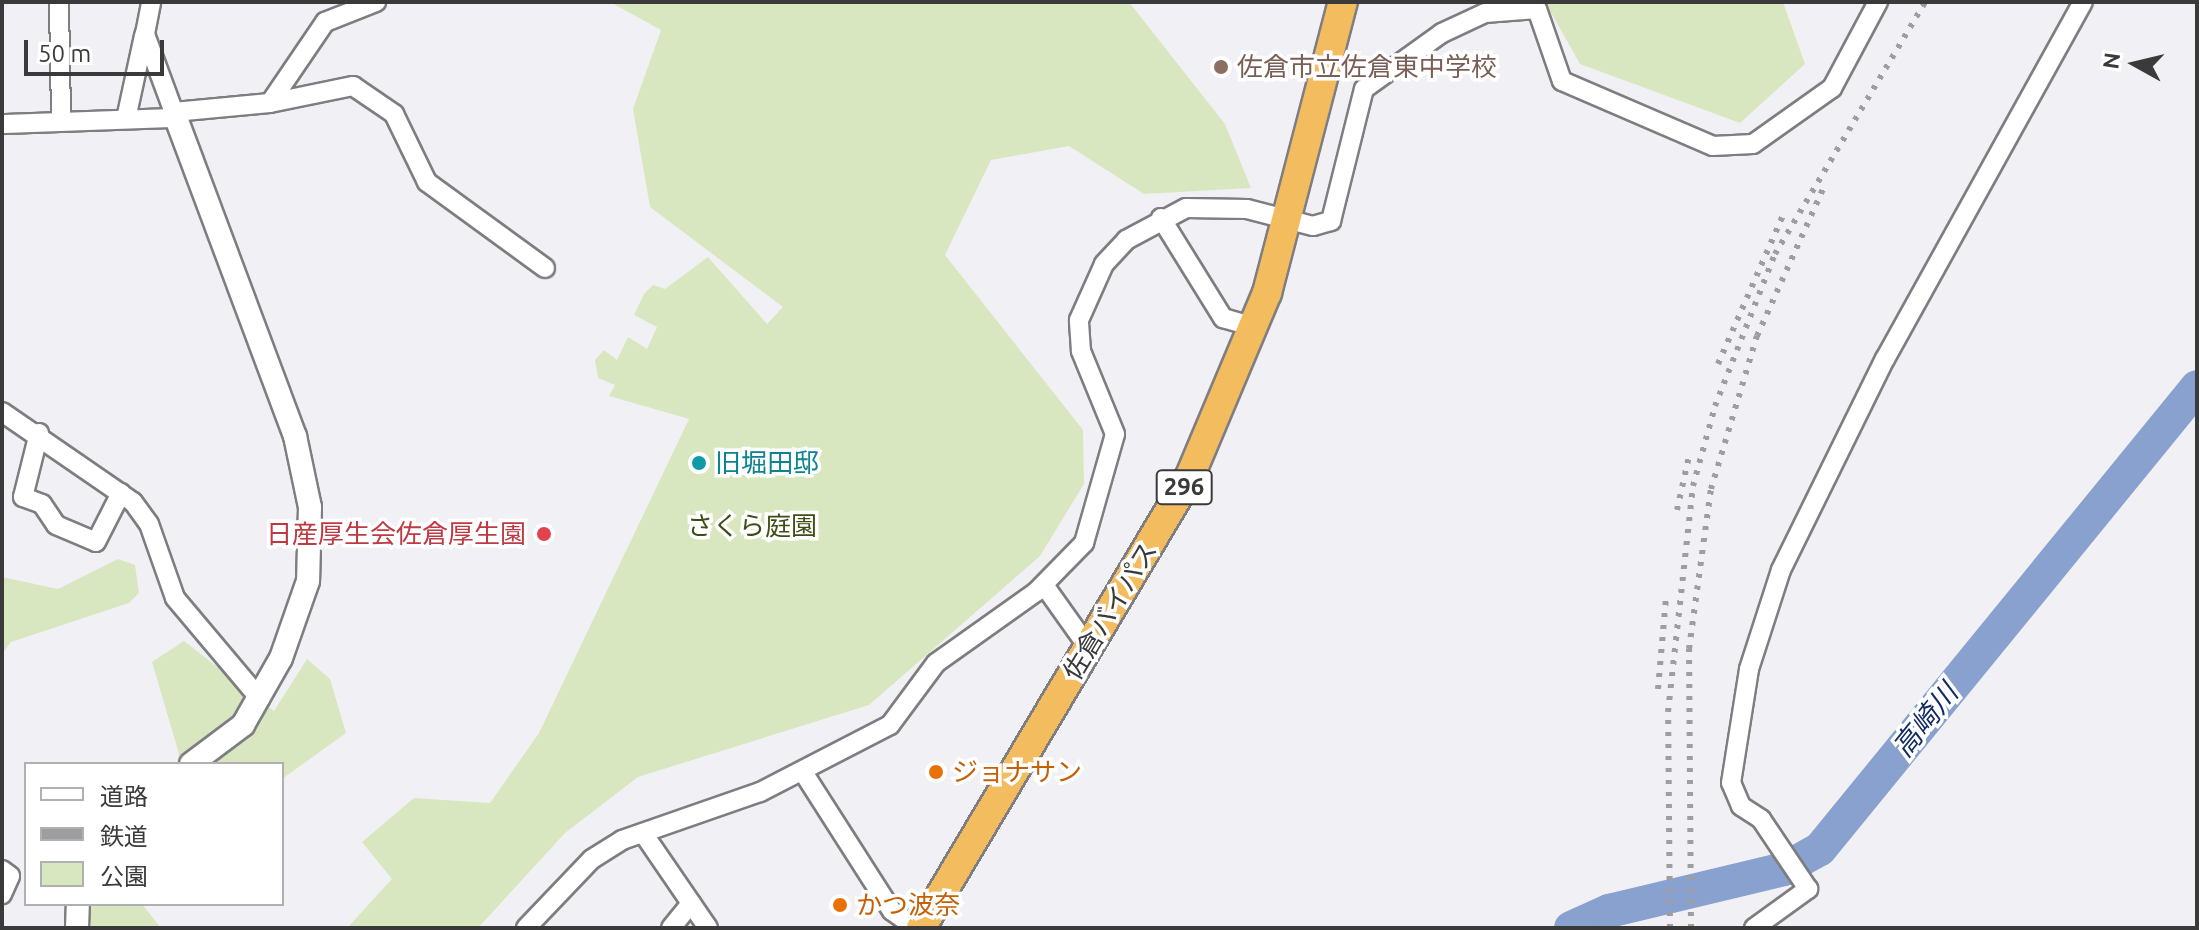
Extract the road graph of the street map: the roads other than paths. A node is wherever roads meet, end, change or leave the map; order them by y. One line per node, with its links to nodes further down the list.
1 (59, 2): 11 (street)
2 (151, 2): 7 (street)
3 (376, 2): 8 (street)
4 (1343, 2): 14 (highway, 佐倉バイパス / 296)
5 (1878, 2): 14 (street)
6 (2083, 2): 35 (street)
7 (145, 34): 9 (street); 10 (street)
8 (270, 103): 9 (street); 15 (street)
9 (175, 115): 10 (street); 22 (street)
10 (126, 119): 11 (street)
11 (61, 121): 12 (street)
12 (2, 124)
13 (1161, 218): 14 (street); 16 (street); 20 (street)
14 (1289, 219): 16 (highway, 佐倉バイパス / 296)
15 (545, 268)
16 (1255, 327): 21 (highway, 佐倉バイパス / 296)
17 (2, 412): 18 (street)
18 (39, 433): 19 (street); 19 (street)
19 (121, 493): 22 (street)
20 (1044, 585): 21 (street); 24 (street)
21 (1088, 647): 34 (highway, 佐倉バイパス / 296)
22 (260, 699): 23 (street)
23 (194, 762)
24 (803, 772): 25 (street); 34 (street)
25 (643, 833): 28 (street); 31 (street)
26 (2, 870): 27 (street)
27 (2, 894)
28 (691, 903): 32 (street); 33 (street)
29 (78, 906): 30 (street)
30 (77, 928)
31 (526, 928)
32 (671, 928)
33 (708, 928)
34 (919, 928)
35 (1754, 928)

